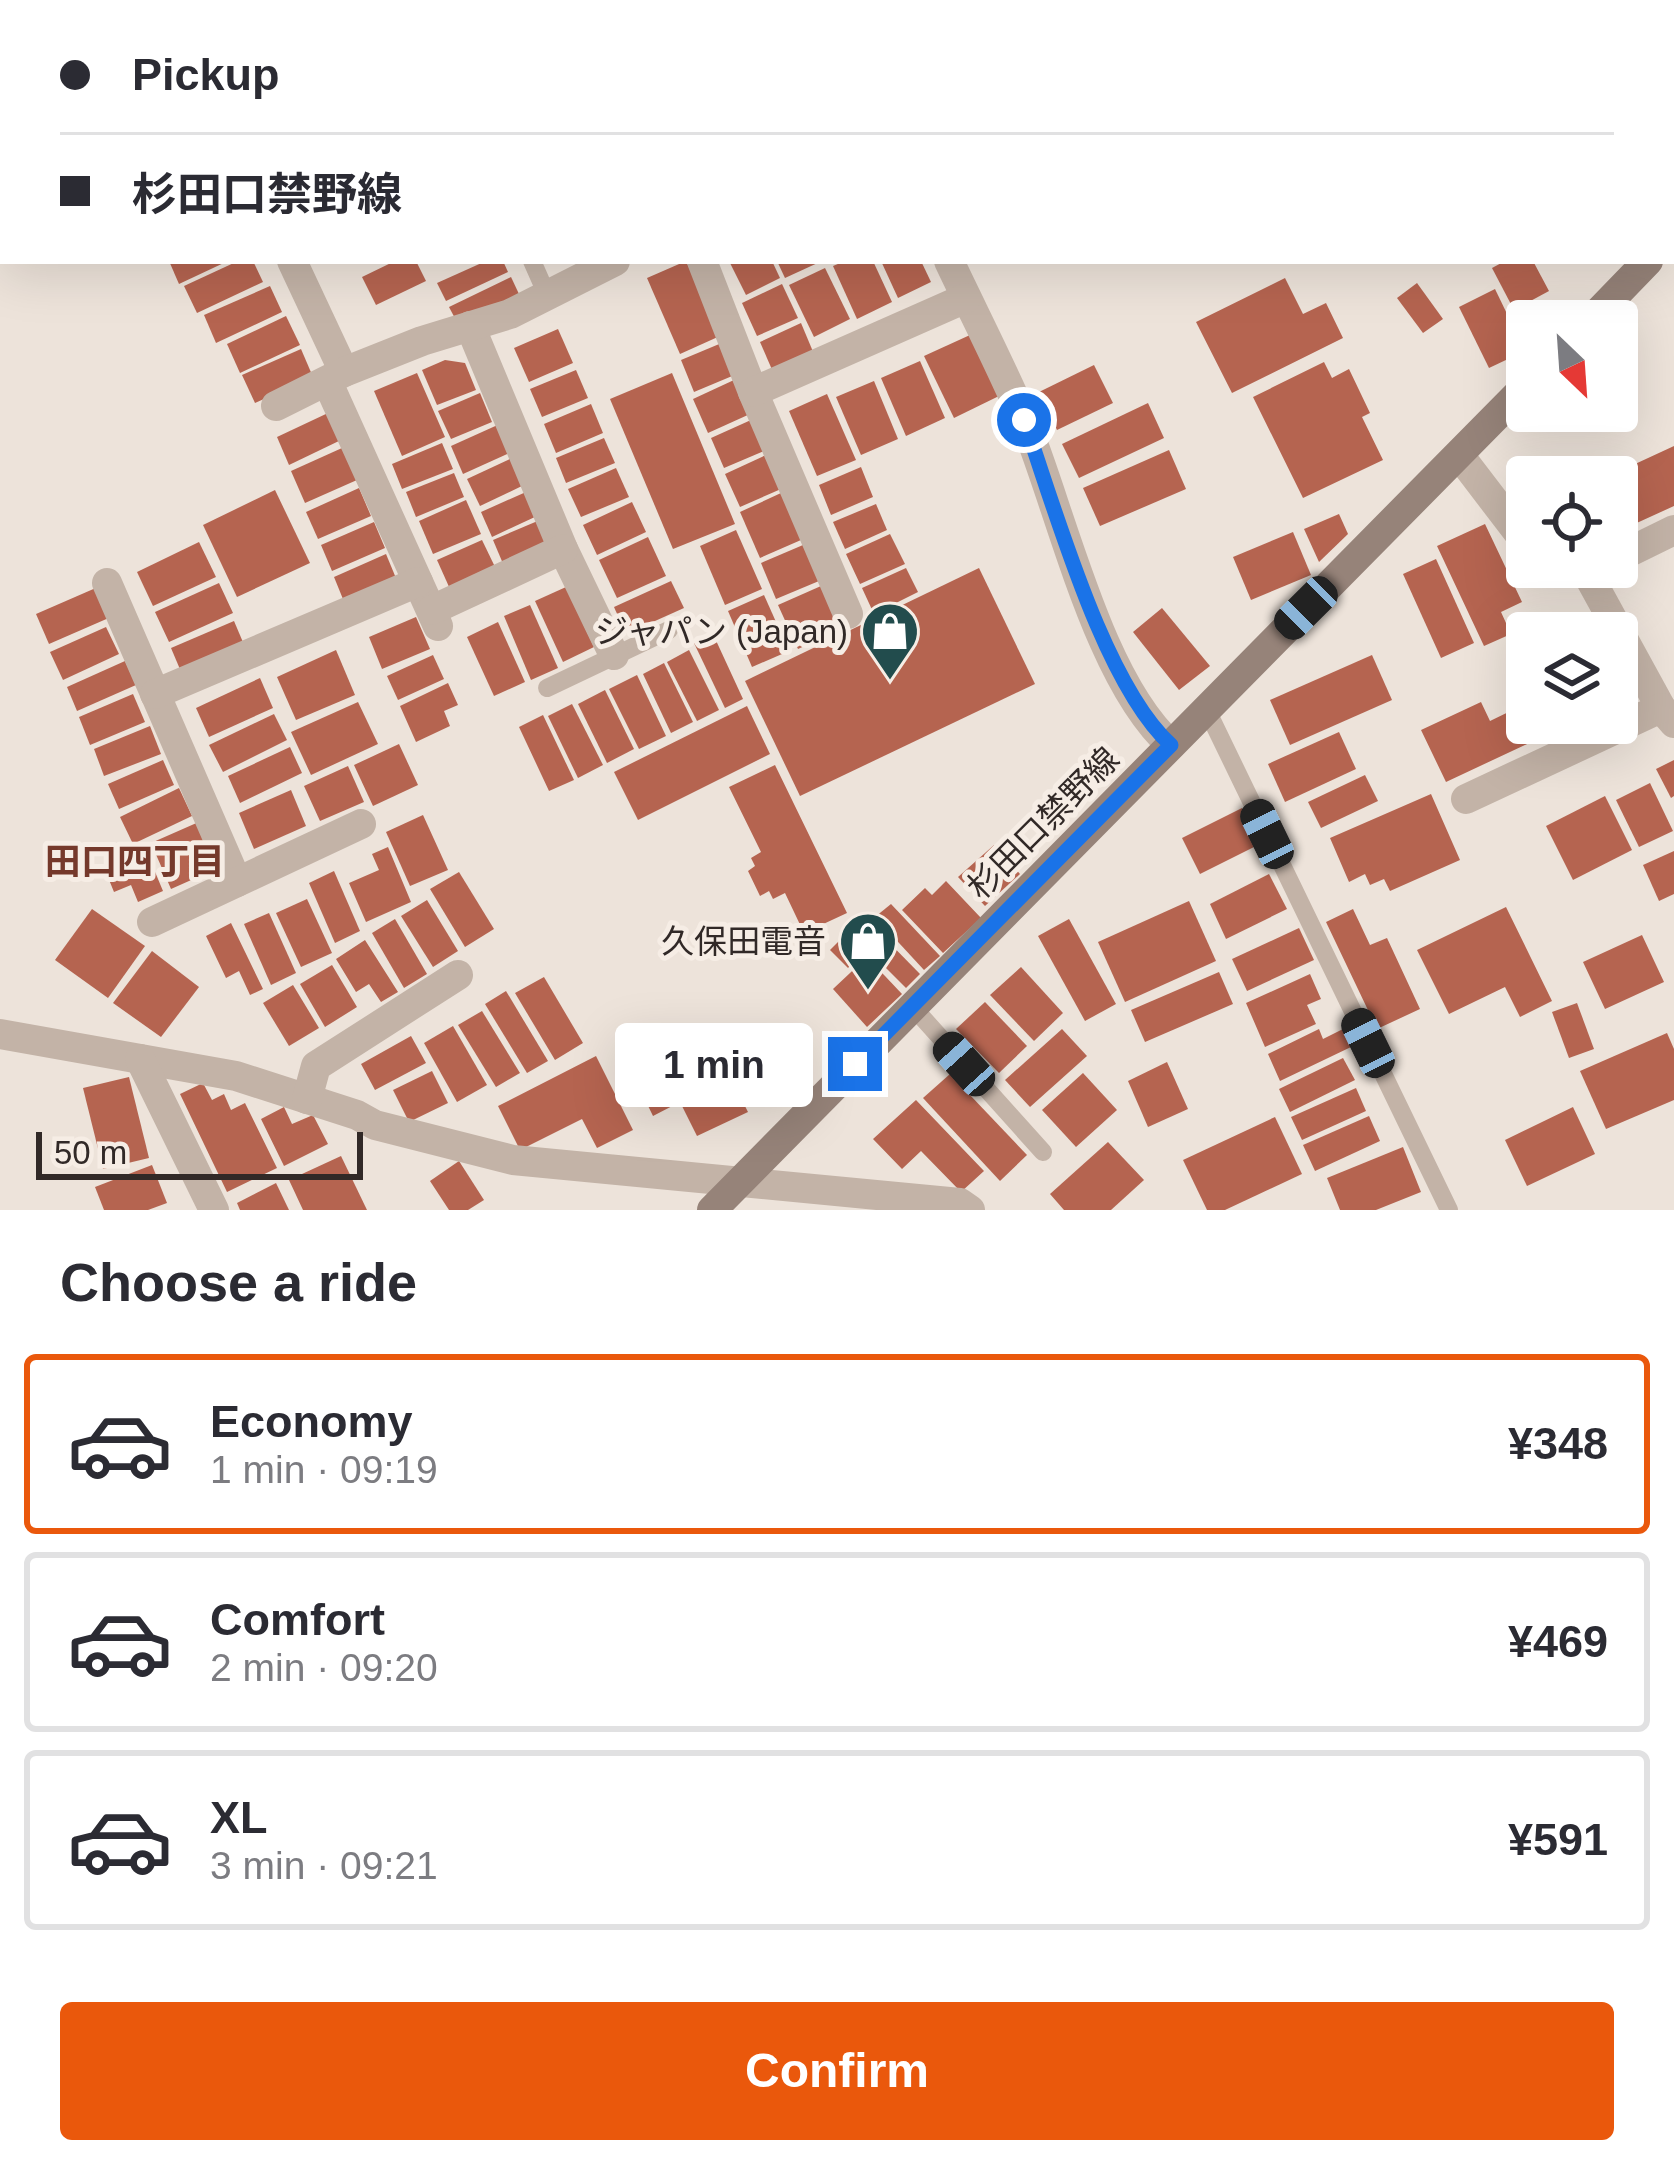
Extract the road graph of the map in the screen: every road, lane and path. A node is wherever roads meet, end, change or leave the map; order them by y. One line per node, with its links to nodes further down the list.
1 (293, 264): 11 (street)
2 (533, 264): 7 (lane)
3 (609, 264): 7 (street)
4 (703, 264): 12 (street)
5 (951, 264): 8 (street)
6 (1645, 264): 9 (main road)
7 (547, 295): 10 (street)
8 (967, 298): 12 (street); 30 (street)
9 (1610, 300)
10 (470, 326): 11 (street); 19 (street)
11 (336, 378): 13 (street); 20 (street)
12 (753, 392): 23 (street)
13 (276, 406)
14 (1506, 407): 15 (main road, 杉田口禁野線)
15 (1459, 455): 16 (street); 28 (main road, 杉田口禁野線)
16 (1506, 517)
17 (1674, 530): 18 (street)
18 (1638, 548)
19 (563, 549): 20 (street); 25 (street)
20 (418, 582): 27 (street)
21 (107, 584): 27 (street)
22 (1597, 588): 29 (street)
23 (848, 614)
24 (669, 630): 25 (lane)
25 (614, 655): 26 (lane)
26 (547, 688)
27 (155, 694): 33 (street)
28 (1206, 709): 30 (main road, 杉田口禁野線); 45 (lane)
29 (1667, 715): 31 (street)
30 (1171, 745): 36 (main road, 杉田口禁野線)
31 (1466, 799)
32 (362, 824): 33 (street)
33 (237, 882): 34 (street)
34 (152, 922)
35 (458, 975): 39 (street)
36 (912, 1006): 40 (lane); 41 (main road, 杉田口禁野線)
37 (0, 1034): 38 (street)
38 (140, 1059): 39 (street); 42 (street)
39 (307, 1099): 41 (street)
40 (1043, 1152)
41 (741, 1179): 43 (main road, 杉田口禁野線); 44 (street)
42 (214, 1210)
43 (712, 1210)
44 (970, 1210)
45 (1449, 1210)

